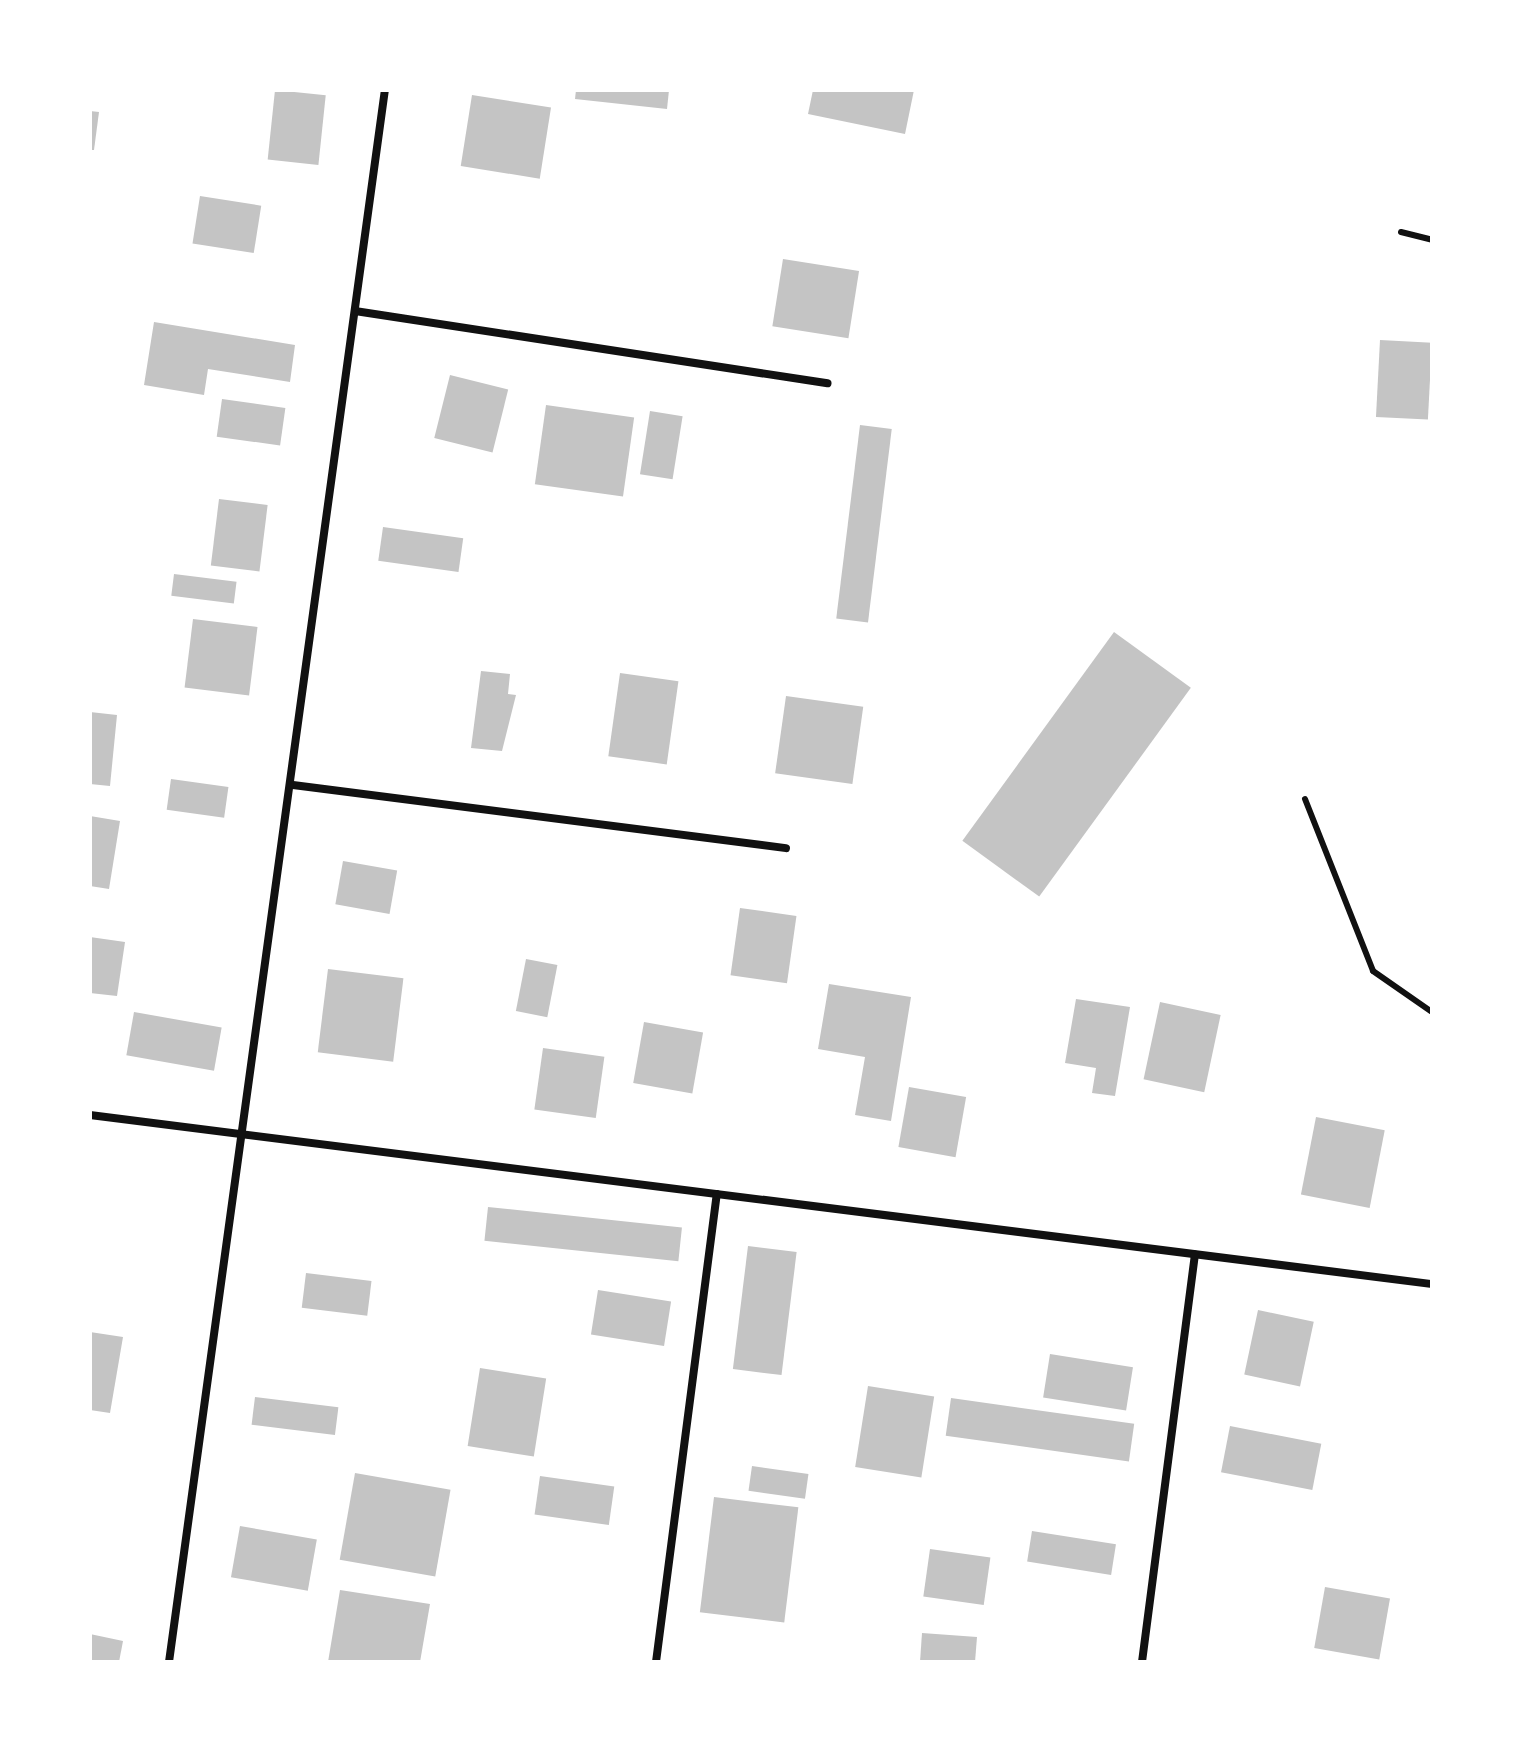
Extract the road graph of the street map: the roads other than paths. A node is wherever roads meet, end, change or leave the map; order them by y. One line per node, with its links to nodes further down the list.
1 (385, 90): 4 (street)
2 (1401, 232): 3 (lane)
3 (1432, 240)
4 (355, 311): 5 (street); 6 (street)
5 (828, 383)
6 (293, 785): 8 (street); 11 (street)
7 (1305, 799): 9 (lane)
8 (786, 848)
9 (1432, 1012)
10 (90, 1115): 11 (street)
11 (240, 1134): 12 (street); 15 (street)
12 (717, 1194): 13 (street); 16 (street)
13 (1195, 1254): 14 (street); 17 (street)
14 (1432, 1284)
15 (169, 1662)
16 (656, 1662)
17 (1142, 1662)

